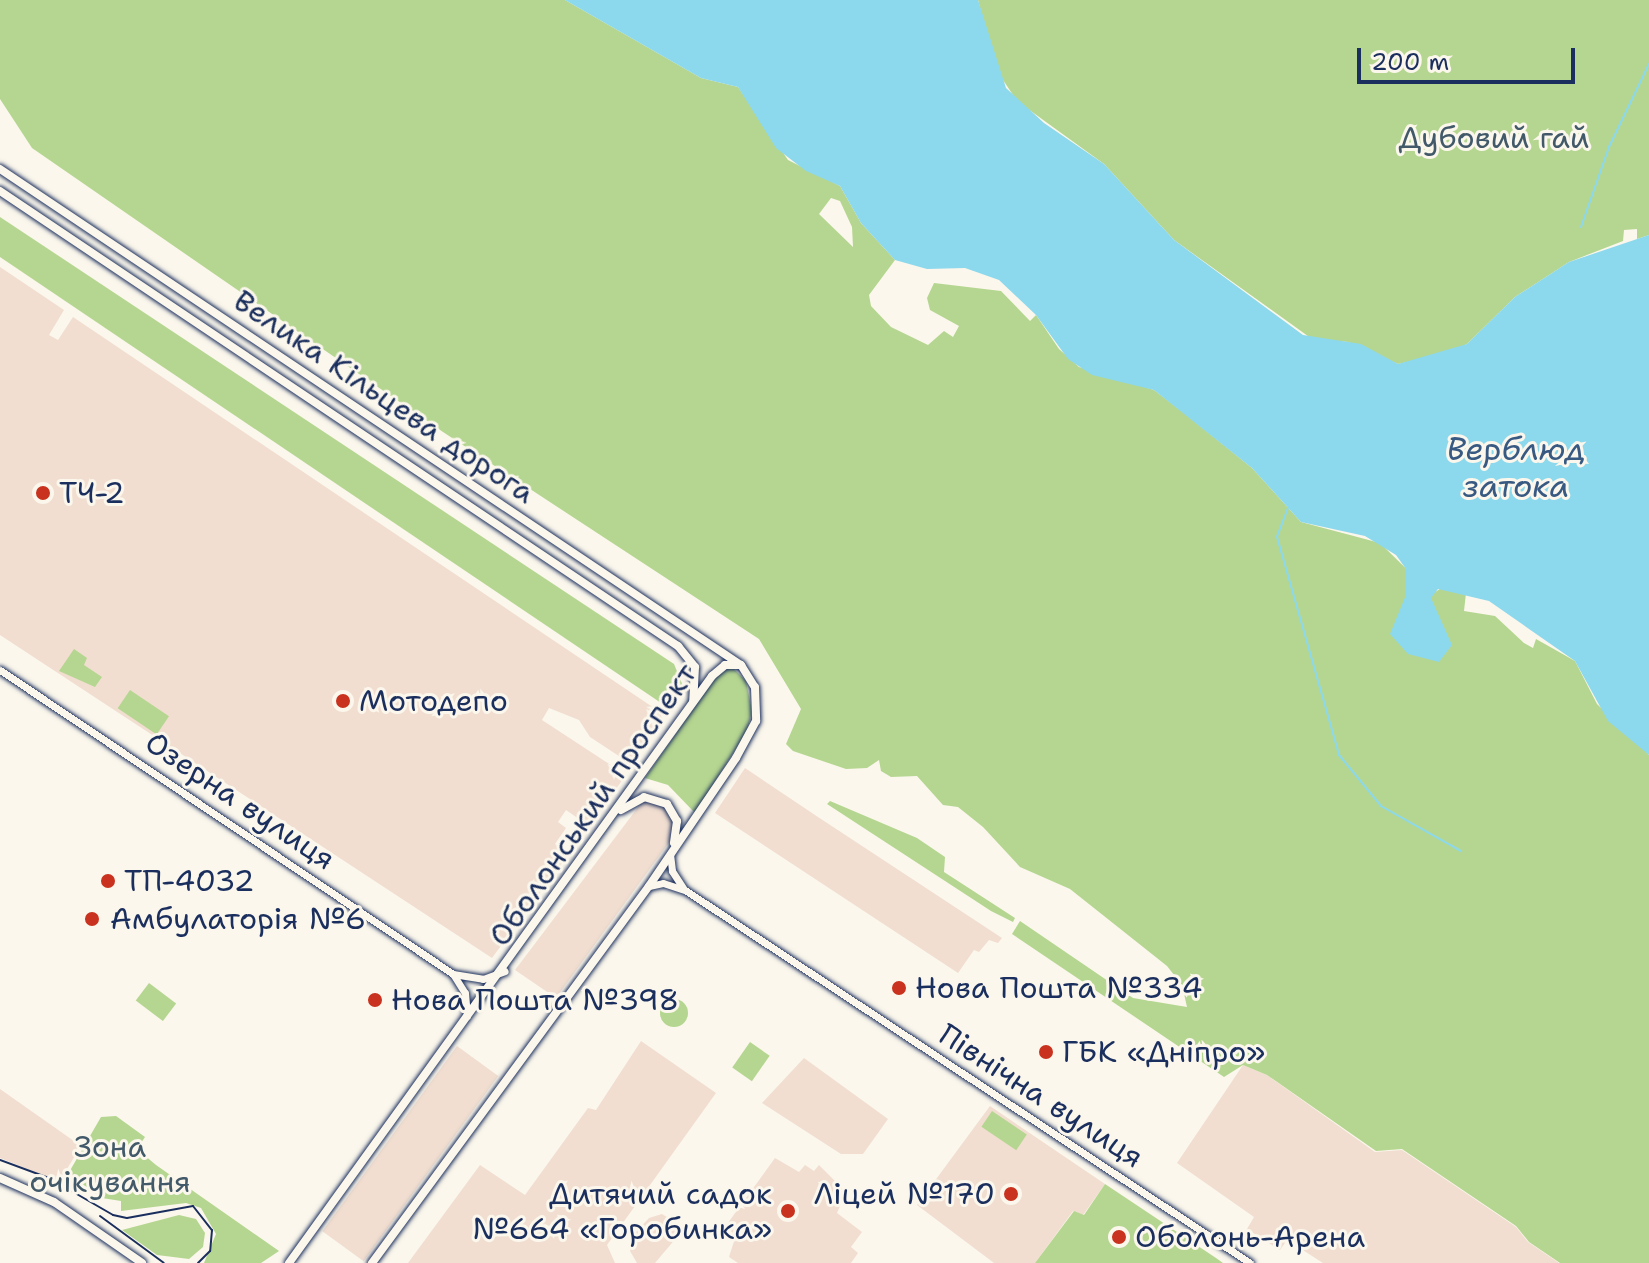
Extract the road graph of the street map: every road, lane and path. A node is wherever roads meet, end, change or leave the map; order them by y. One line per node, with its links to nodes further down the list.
1 (0, 162): 3 (main road)
2 (0, 169): 3 (main road, Велика Кільцева дорога)
3 (27, 188): 5 (main road, Велика Кільцева дорога)
4 (0, 193): 7 (main road, Велика Кільцева дорога)
5 (741, 665): 7 (main road, Оболонський проспект); 9 (main road, Оболонський проспект)
6 (0, 670): 13 (street, Озерна вулиця)
7 (693, 701): 8 (main road, Оболонський проспект)
8 (614, 816): 9 (main road); 12 (main road, Оболонський проспект)
9 (670, 854): 10 (main road, Оболонський проспект); 11 (street)
10 (649, 886): 11 (street, Північна вулиця); 18 (main road, Оболонський проспект)
11 (685, 890): 19 (street, Північна вулиця)
12 (505, 971): 13 (street); 14 (main road, Оболонський проспект)
13 (453, 974): 14 (street)
14 (464, 1025): 17 (main road, Оболонський проспект)
15 (0, 1178): 16 (main road)
16 (142, 1263)
17 (289, 1263)
18 (372, 1263)
19 (1250, 1263)

